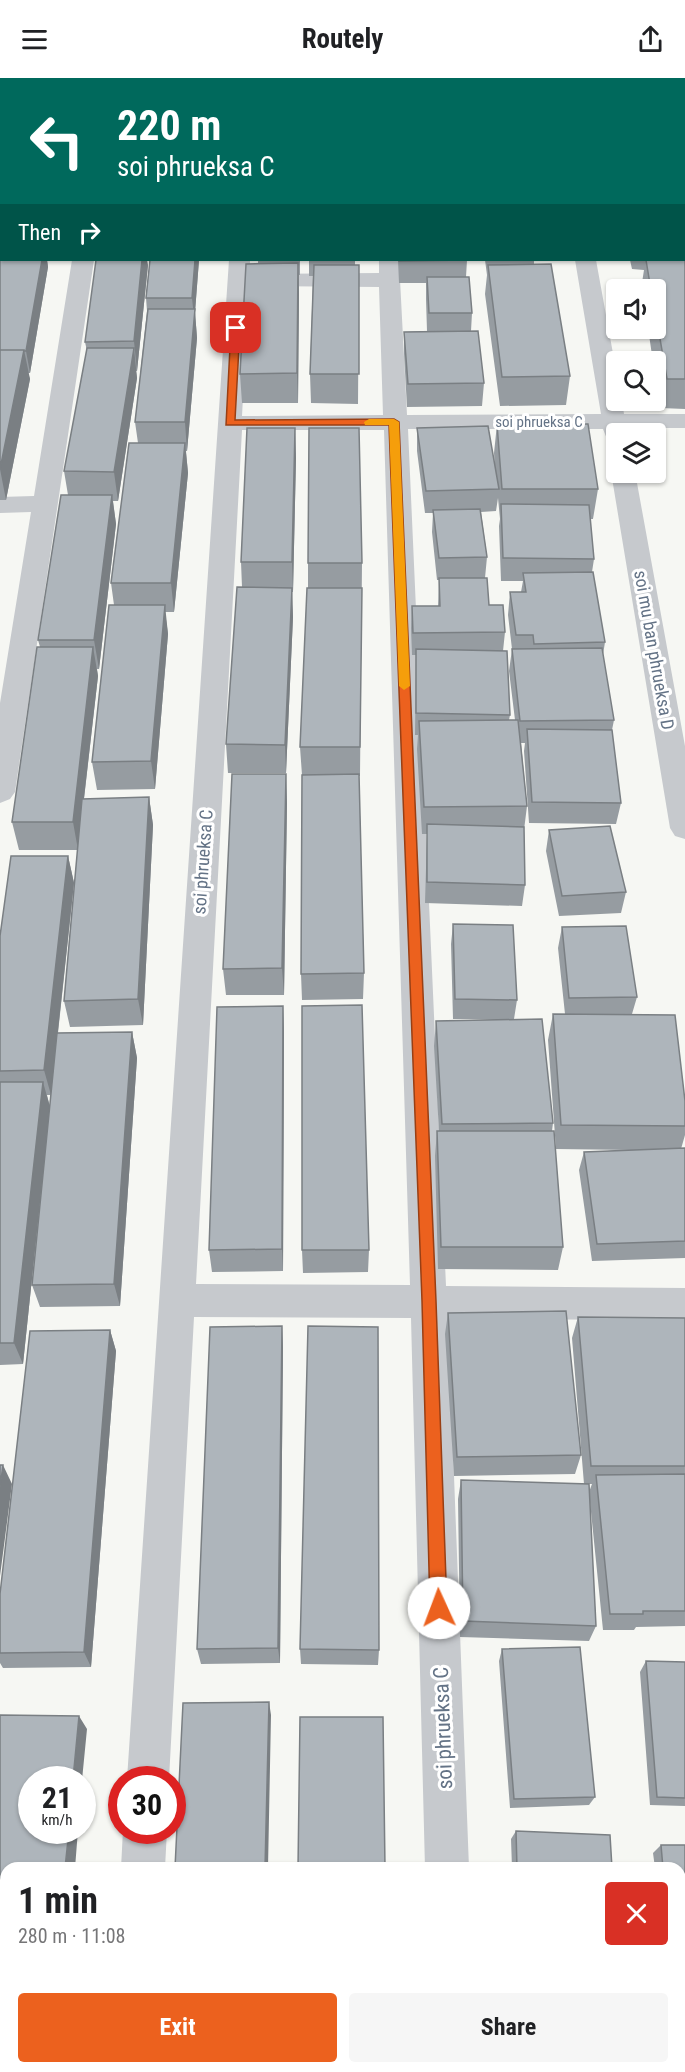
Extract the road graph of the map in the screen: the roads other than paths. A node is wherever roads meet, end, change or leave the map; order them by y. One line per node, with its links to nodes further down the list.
1 (83, 261): 12 (street)
2 (586, 261): 8 (street)
3 (239, 270): 4 (street); 7 (street, soi phrueksa C)
4 (389, 270): 6 (street, soi phrueksa C)
5 (685, 421): 9 (street, soi phrueksa C)
6 (394, 422): 7 (street, soi phrueksa C); 10 (street, soi phrueksa C); 17 (street, soi phrueksa C)
7 (230, 423): 16 (street, soi phrueksa C)
8 (614, 423)
9 (662, 423)
10 (606, 427)
11 (625, 483): 15 (street, soi mu ban phrueksa D)
12 (44, 504): 13 (street); 14 (street)
13 (0, 505)
14 (0, 792)
15 (685, 828)
16 (176, 1300): 17 (street); 19 (street, soi phrueksa C)
17 (429, 1301): 18 (street); 22 (street, soi phrueksa C)
18 (685, 1304)
19 (149, 1766)
20 (144, 1844): 21 (street)
21 (143, 1862)
22 (447, 1862)

